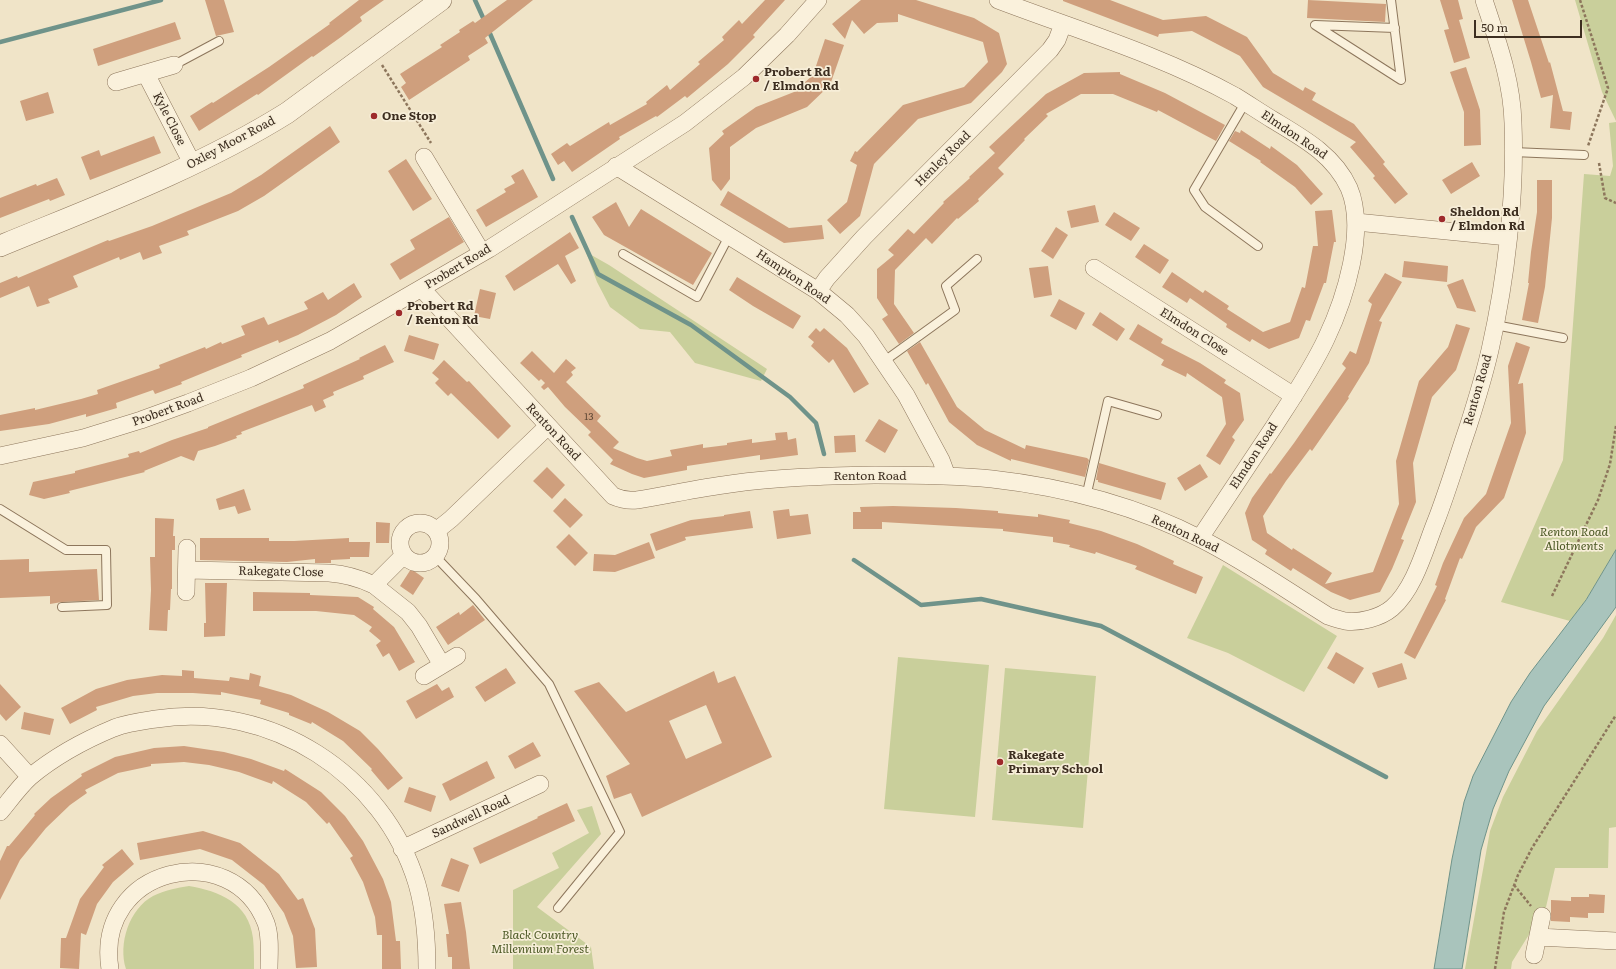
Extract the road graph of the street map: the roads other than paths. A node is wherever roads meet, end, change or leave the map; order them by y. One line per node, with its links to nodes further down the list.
1 (441, 0): 16 (street, Oxley Moor Road)
2 (818, 0): 17 (street, Probert Road)
3 (1391, 0): 7 (lane)
4 (1484, 0): 13 (street, Renton Road)
5 (1009, 2): 6 (street, Elmdon Road)
6 (1063, 24): 12 (street, Elmdon Road); 28 (street, Henley Road)
7 (1395, 28): 7 (lane)
8 (219, 41): 9 (lane)
9 (174, 65): 10 (street)
10 (146, 74): 11 (street); 16 (street, Kyle Close)
11 (116, 82)
12 (1244, 103): 18 (street, Elmdon Road); 22 (lane)
13 (1513, 152): 14 (lane); 20 (street, Renton Road)
14 (1584, 155)
15 (424, 157): 23 (street)
16 (193, 165): 21 (street, Oxley Moor Road)
17 (616, 166): 19 (street, Hampton Road); 23 (street, Probert Road)
18 (1356, 222): 20 (street); 32 (street, Elmdon Road)
19 (729, 236): 24 (lane); 28 (street, Hampton Road)
20 (1508, 237): 29 (street, Renton Road)
21 (0, 246)
22 (1258, 246)
23 (482, 253): 27 (street, Probert Road)
24 (623, 254)
25 (977, 260): 31 (lane)
26 (1094, 268): 32 (street, Elmdon Close)
27 (422, 289): 34 (street, Renton Road); 35 (street, Probert Road)
28 (818, 291): 31 (street, Hampton Road)
29 (1495, 325): 30 (lane); 40 (street, Renton Road)
30 (1563, 338)
31 (883, 362): 36 (street, Hampton Road)
32 (1294, 396): 40 (street, Elmdon Road)
33 (1157, 415): 37 (lane)
34 (548, 426): 36 (street, Renton Road); 39 (street)
35 (0, 456)
36 (947, 476): 37 (street, Renton Road)
37 (1086, 497): 40 (street, Renton Road)
38 (0, 509): 47 (lane)
39 (436, 531): 42 (street); 43 (street)
40 (1200, 538)
41 (187, 548): 44 (street)
42 (404, 555): 43 (street); 45 (street)
43 (435, 556): 56 (lane)
44 (187, 570): 45 (street, Rakegate Close); 46 (street)
45 (374, 585): 49 (street, Rakegate Close)
46 (186, 592)
47 (62, 607)
48 (457, 656): 49 (street)
49 (442, 665): 50 (street)
50 (424, 676)
51 (0, 744): 52 (street)
52 (30, 777): 54 (street); 55 (street)
53 (540, 784): 55 (street, Sandwell Road)
54 (0, 812)
55 (402, 849): 63 (street)
56 (558, 908)
57 (1542, 916): 58 (street)
58 (1538, 937): 59 (street); 60 (street)
59 (1616, 941)
60 (1534, 955)
61 (110, 969): 62 (street)
62 (269, 969)
63 (427, 969)

